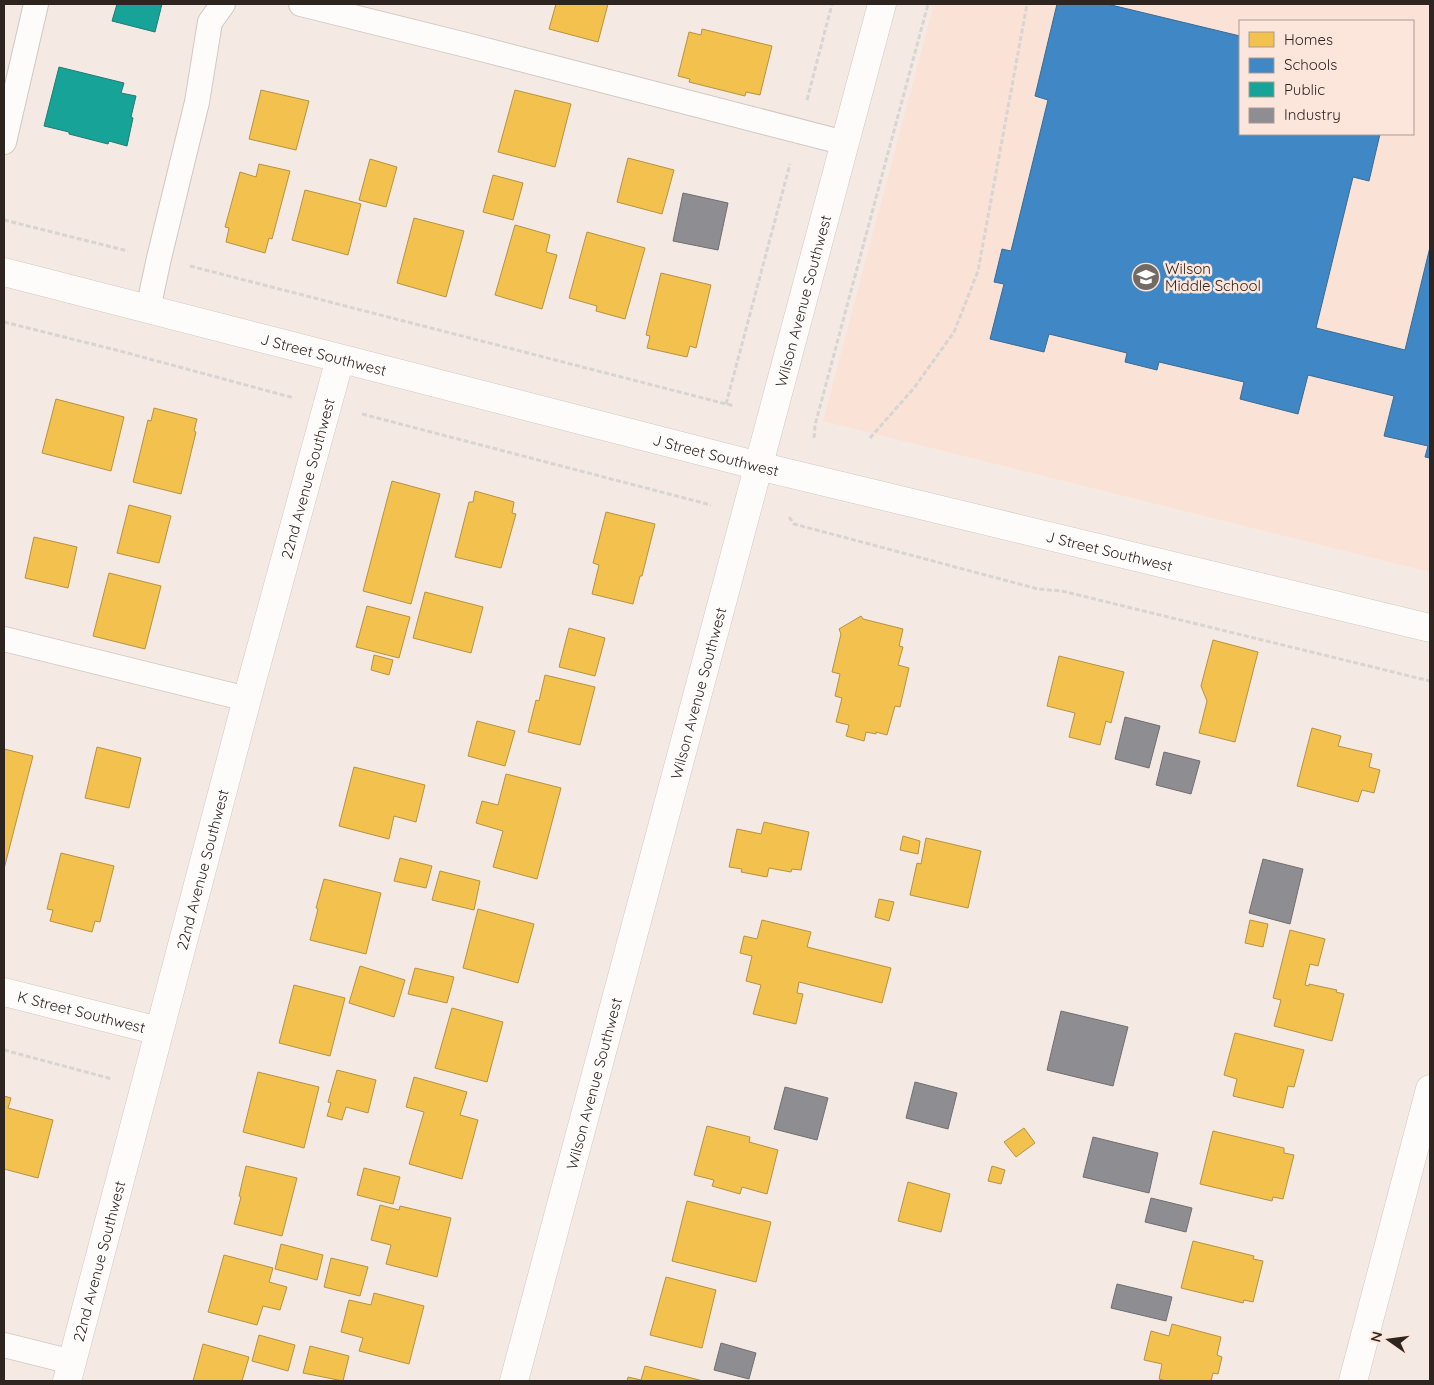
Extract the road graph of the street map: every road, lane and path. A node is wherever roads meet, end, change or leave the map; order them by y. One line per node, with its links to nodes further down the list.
1 (36, 4): 9 (lane)
2 (223, 4): 12 (lane)
3 (301, 4): 8 (lane)
4 (832, 4): 8 (path)
5 (882, 4): 10 (street, Wilson Avenue Southwest)
6 (928, 4): 21 (path)
7 (1028, 4): 22 (path)
8 (798, 131): 10 (lane); 18 (path)
9 (4, 142)
10 (845, 143): 23 (street, Wilson Avenue Southwest)
11 (4, 220): 12 (path)
12 (159, 258): 14 (lane); 18 (path)
13 (4, 272): 14 (street, J Street Southwest)
14 (148, 309): 16 (street, J Street Southwest)
15 (4, 322): 17 (path)
16 (340, 358): 23 (street, J Street Southwest); 29 (street, 22nd Avenue Southwest)
17 (295, 398)
18 (726, 404): 19 (path)
19 (734, 406)
20 (362, 414): 24 (path)
21 (814, 438)
22 (870, 438)
23 (759, 466): 26 (street, J Street Southwest); 37 (street, Wilson Avenue Southwest)
24 (711, 504)
25 (789, 517): 28 (path)
26 (1430, 628)
27 (4, 639): 29 (lane)
28 (1430, 681)
29 (247, 699): 31 (street, 22nd Avenue Southwest)
30 (4, 992): 31 (street, K Street Southwest)
31 (159, 1031): 33 (street, 22nd Avenue Southwest)
32 (4, 1050): 33 (path)
33 (144, 1088): 36 (street, 22nd Avenue Southwest)
34 (1430, 1089): 38 (street)
35 (4, 1345): 36 (lane)
36 (70, 1372)
37 (514, 1381)
38 (1353, 1381)

